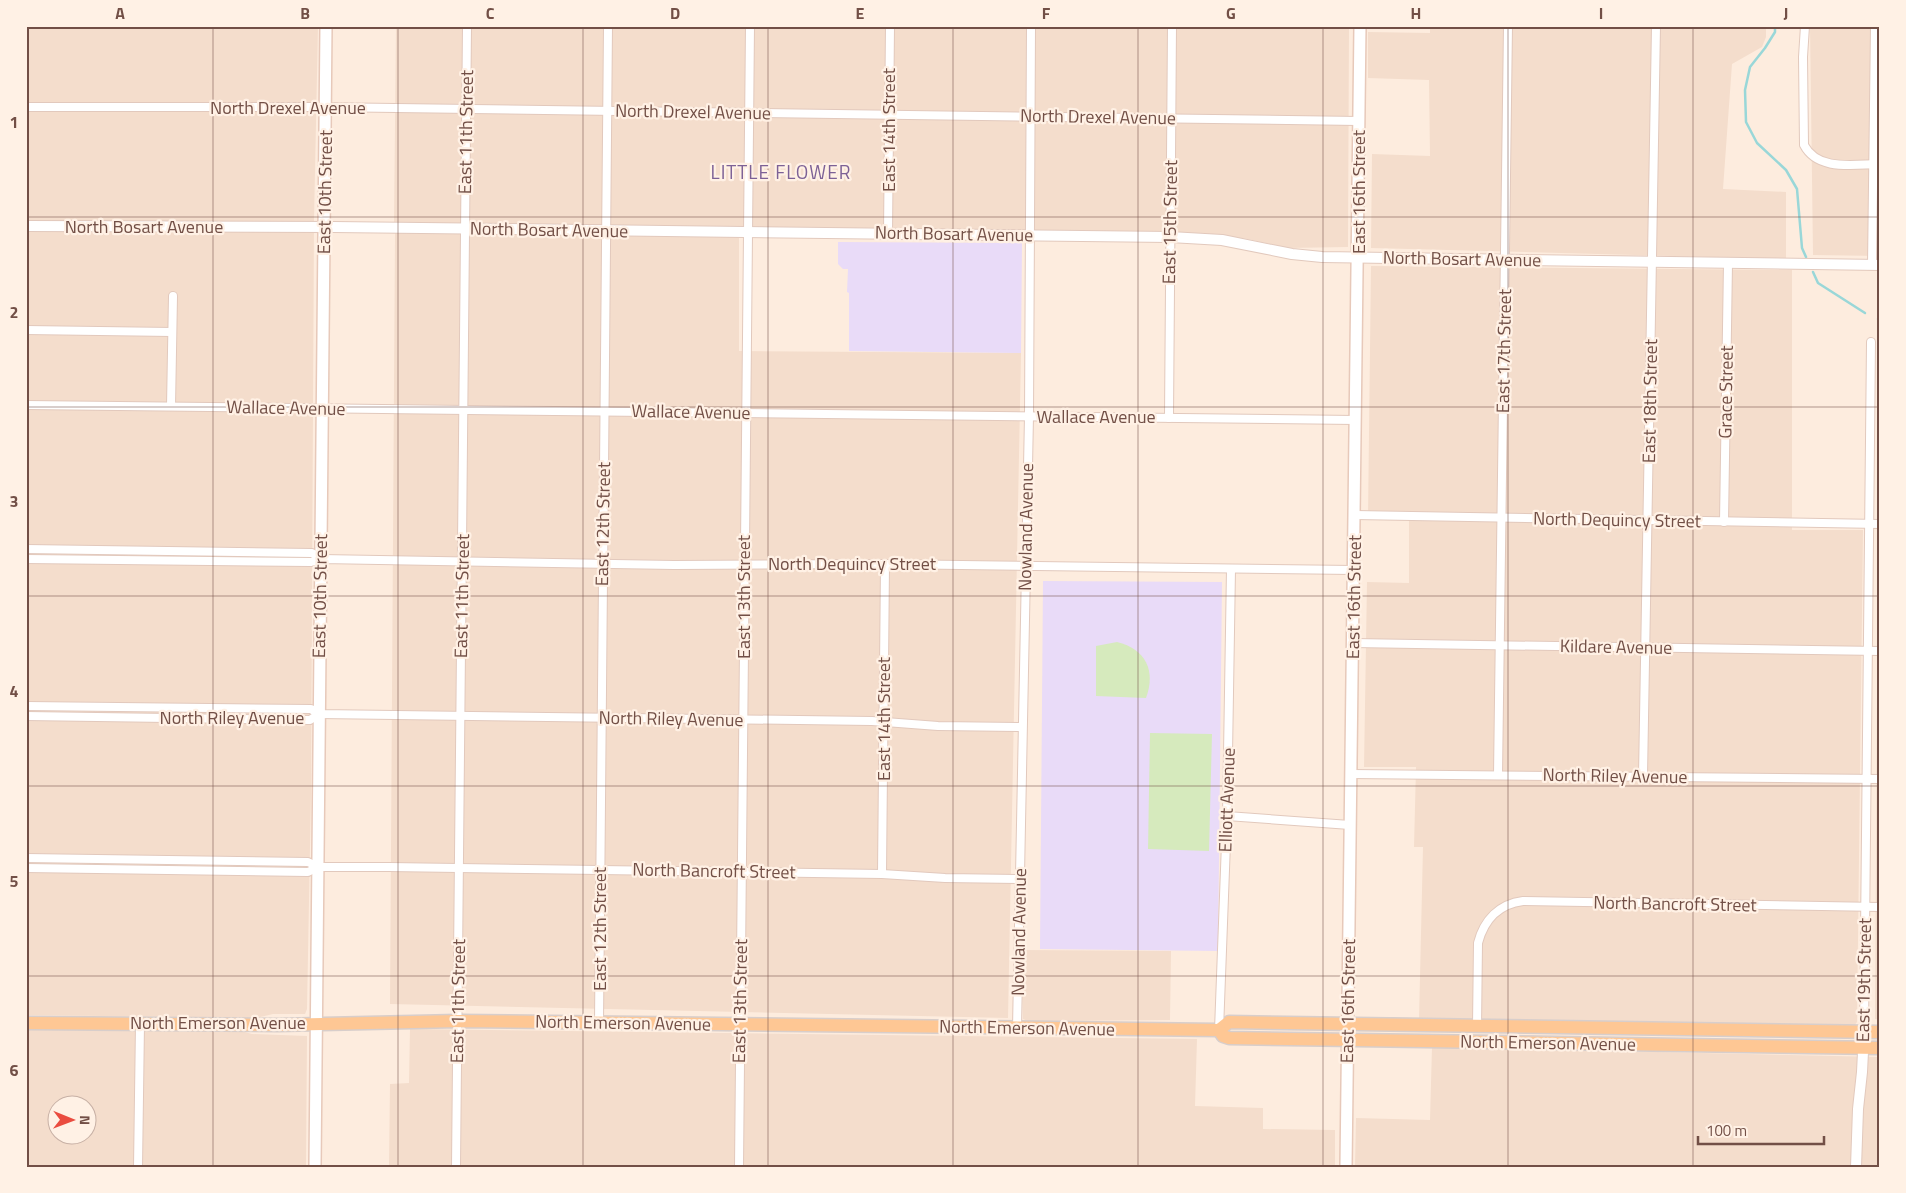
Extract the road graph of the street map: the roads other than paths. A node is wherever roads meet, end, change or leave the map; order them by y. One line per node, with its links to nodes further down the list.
1 (326, 26): 15 (main road, East 10th Street)
2 (468, 26): 16 (street, East 11th Street)
3 (608, 26): 17 (street, East 12th Street)
4 (750, 26): 18 (street, East 13th Street)
5 (890, 26): 19 (street, East 14th Street)
6 (1031, 26): 20 (street, Nowland Avenue)
7 (1172, 26): 21 (street, East 15th Street)
8 (1360, 26): 22 (main road, East 16th Street)
9 (1508, 26): 33 (street, East 17th Street)
10 (1656, 26): 34 (street, East 18th Street)
11 (1805, 26): 23 (street)
12 (1875, 26): 13 (street)
13 (1877, 63): 23 (street)
14 (26, 107): 15 (street, North Drexel Avenue)
15 (326, 107): 16 (street, North Drexel Avenue); 25 (main road, East 10th Street)
16 (467, 109): 17 (street, North Drexel Avenue); 26 (street, East 11th Street)
17 (608, 111): 18 (street, North Drexel Avenue); 27 (street, East 12th Street)
18 (749, 113): 19 (street, North Drexel Avenue); 28 (street, East 13th Street)
19 (889, 115): 20 (street, North Drexel Avenue); 29 (street, East 14th Street)
20 (1030, 116): 21 (street, North Drexel Avenue); 30 (street, Nowland Avenue)
21 (1172, 118): 22 (street, North Drexel Avenue); 31 (street, East 15th Street)
22 (1359, 121): 32 (main road, East 16th Street)
23 (1876, 164): 36 (street)
24 (26, 226): 25 (street, North Bosart Avenue)
25 (324, 227): 26 (street, North Bosart Avenue); 45 (main road, East 10th Street)
26 (465, 228): 27 (street, North Bosart Avenue); 46 (street, East 11th Street)
27 (606, 230): 28 (street, North Bosart Avenue); 47 (street, East 12th Street)
28 (747, 232): 29 (street, North Bosart Avenue); 48 (street, East 13th Street)
29 (888, 233): 30 (street, North Bosart Avenue)
30 (1029, 235): 31 (street, North Bosart Avenue); 49 (street, Nowland Avenue)
31 (1170, 237): 32 (street, North Bosart Avenue); 50 (street, East 15th Street)
32 (1358, 258): 33 (street, North Bosart Avenue); 51 (main road, East 16th Street)
33 (1505, 260): 34 (street, North Bosart Avenue); 53 (street, East 17th Street)
34 (1652, 261): 35 (street, North Bosart Avenue); 54 (street, East 18th Street)
35 (1728, 263): 36 (street, North Bosart Avenue); 55 (street, Grace Street)
36 (1876, 265)
37 (173, 296): 39 (street)
38 (26, 330): 39 (street)
39 (172, 332): 44 (street)
40 (1871, 342): 41 (street, East 19th Street)
41 (1871, 395): 42 (street); 56 (street, East 19th Street)
42 (1880, 395)
43 (26, 405): 44 (street, Wallace Avenue)
44 (171, 406): 45 (street, Wallace Avenue)
45 (322, 408): 46 (street, Wallace Avenue); 61 (main road, East 10th Street)
46 (464, 410): 47 (street, Wallace Avenue); 63 (street, East 11th Street)
47 (604, 411): 48 (street, Wallace Avenue); 64 (street, East 12th Street)
48 (746, 413): 49 (street, Wallace Avenue); 66 (street, East 13th Street)
49 (1029, 416): 50 (street, Wallace Avenue); 67 (street, Nowland Avenue)
50 (1168, 418): 51 (street, Wallace Avenue)
51 (1356, 420): 52 (main road, East 16th Street)
52 (1355, 515): 53 (street, North Dequincy Street); 69 (main road, East 16th Street)
53 (1501, 518): 54 (street, North Dequincy Street); 71 (street, East 17th Street)
54 (1648, 521): 55 (street, North Dequincy Street); 72 (street, East 18th Street)
55 (1724, 522): 56 (street, North Dequincy Street)
56 (1870, 524): 57 (street, North Dequincy Street); 73 (street, East 19th Street)
57 (1880, 524)
58 (26, 549): 59 (street, North Dequincy Street)
59 (144, 551): 61 (street, North Dequincy Street); 62 (street)
60 (26, 559): 62 (street, North Dequincy Street)
61 (321, 559): 62 (street, North Dequincy Street); 63 (street, North Dequincy Street); 77 (main road, East 10th Street)
62 (143, 560)
63 (462, 562): 64 (street, North Dequincy Street); 79 (street, East 11th Street)
64 (603, 564): 66 (street, North Dequincy Street); 81 (street, East 12th Street)
65 (885, 564): 66 (street, North Dequincy Street); 67 (street, North Dequincy Street); 83 (street, East 14th Street)
66 (744, 565): 82 (street, East 13th Street)
67 (1025, 565): 68 (street, North Dequincy Street); 84 (street, Nowland Avenue)
68 (1231, 569): 69 (street, North Dequincy Street); 90 (street, Elliott Avenue)
69 (1354, 570): 70 (main road, East 16th Street)
70 (1353, 643): 71 (street, Kildare Avenue); 85 (main road, East 16th Street)
71 (1499, 646): 72 (street, Kildare Avenue); 86 (street, East 17th Street)
72 (1644, 647): 73 (street, Kildare Avenue); 87 (street, East 18th Street)
73 (1868, 650): 74 (street, Kildare Avenue); 88 (street, East 19th Street)
74 (1880, 651)
75 (26, 706): 76 (street, North Riley Avenue)
76 (143, 707): 77 (street, North Riley Avenue); 80 (street, North Riley Avenue)
77 (319, 714): 79 (street, North Riley Avenue); 80 (street, North Riley Avenue); 94 (main road, East 10th Street)
78 (26, 716): 80 (street, North Riley Avenue)
79 (460, 716): 81 (street, North Riley Avenue); 96 (street, East 11th Street)
80 (143, 718)
81 (602, 718): 82 (street, North Riley Avenue); 98 (street, East 12th Street)
82 (743, 720): 83 (street, North Riley Avenue); 99 (street, East 13th Street)
83 (884, 722): 84 (street, North Riley Avenue); 100 (street, East 14th Street)
84 (1022, 727): 101 (street, Nowland Avenue)
85 (1351, 774): 86 (street, North Riley Avenue); 91 (main road, East 16th Street)
86 (1498, 775): 87 (street, North Riley Avenue)
87 (1643, 776): 88 (street, North Riley Avenue)
88 (1866, 778): 89 (street, North Riley Avenue); 102 (street, East 19th Street)
89 (1880, 778)
90 (1227, 816): 91 (street); 113 (street, Elliott Avenue)
91 (1350, 825): 110 (main road, East 16th Street)
92 (26, 858): 93 (street, North Bancroft Street)
93 (142, 860): 94 (street, North Bancroft Street); 97 (street)
94 (318, 867): 96 (street, North Bancroft Street); 97 (street, North Bancroft Street); 107 (main road, East 10th Street)
95 (26, 868): 97 (street, North Bancroft Street)
96 (459, 868): 98 (street, North Bancroft Street); 104 (street, East 11th Street)
97 (142, 870)
98 (600, 870): 99 (street, North Bancroft Street); 105 (street, East 12th Street)
99 (742, 872): 100 (street, North Bancroft Street); 109 (street, East 13th Street)
100 (882, 874): 101 (street, North Bancroft Street)
101 (1020, 879): 112 (street, Nowland Avenue)
102 (1865, 907): 103 (street, North Bancroft Street); 111 (street, North Bancroft Street); 114 (street, East 19th Street)
103 (1880, 907)
104 (458, 1021): 105 (main road, North Emerson Avenue); 107 (main road, North Emerson Avenue); 121 (street, East 11th Street)
105 (599, 1022): 109 (main road, North Emerson Avenue)
106 (26, 1023): 108 (main road, North Emerson Avenue)
107 (316, 1023): 108 (main road, North Emerson Avenue); 120 (main road, East 10th Street)
108 (140, 1024): 119 (street)
109 (740, 1024): 112 (main road, North Emerson Avenue); 122 (street, East 13th Street)
110 (1348, 1024): 111 (main road, North Emerson Avenue); 113 (main road, North Emerson Avenue); 116 (main road, East 16th Street)
111 (1477, 1026): 114 (main road, North Emerson Avenue)
112 (1017, 1028): 113 (main road, North Emerson Avenue)
113 (1219, 1030): 116 (main road, North Emerson Avenue)
114 (1864, 1032): 115 (main road, North Emerson Avenue); 117 (street, East 19th Street)
115 (1880, 1032)
116 (1348, 1039): 117 (main road, North Emerson Avenue); 123 (main road, East 16th Street)
117 (1863, 1048): 118 (main road, North Emerson Avenue); 124 (street, East 19th Street)
118 (1880, 1048)
119 (138, 1167)
120 (315, 1167)
121 (456, 1167)
122 (738, 1167)
123 (1346, 1167)
124 (1856, 1167)

